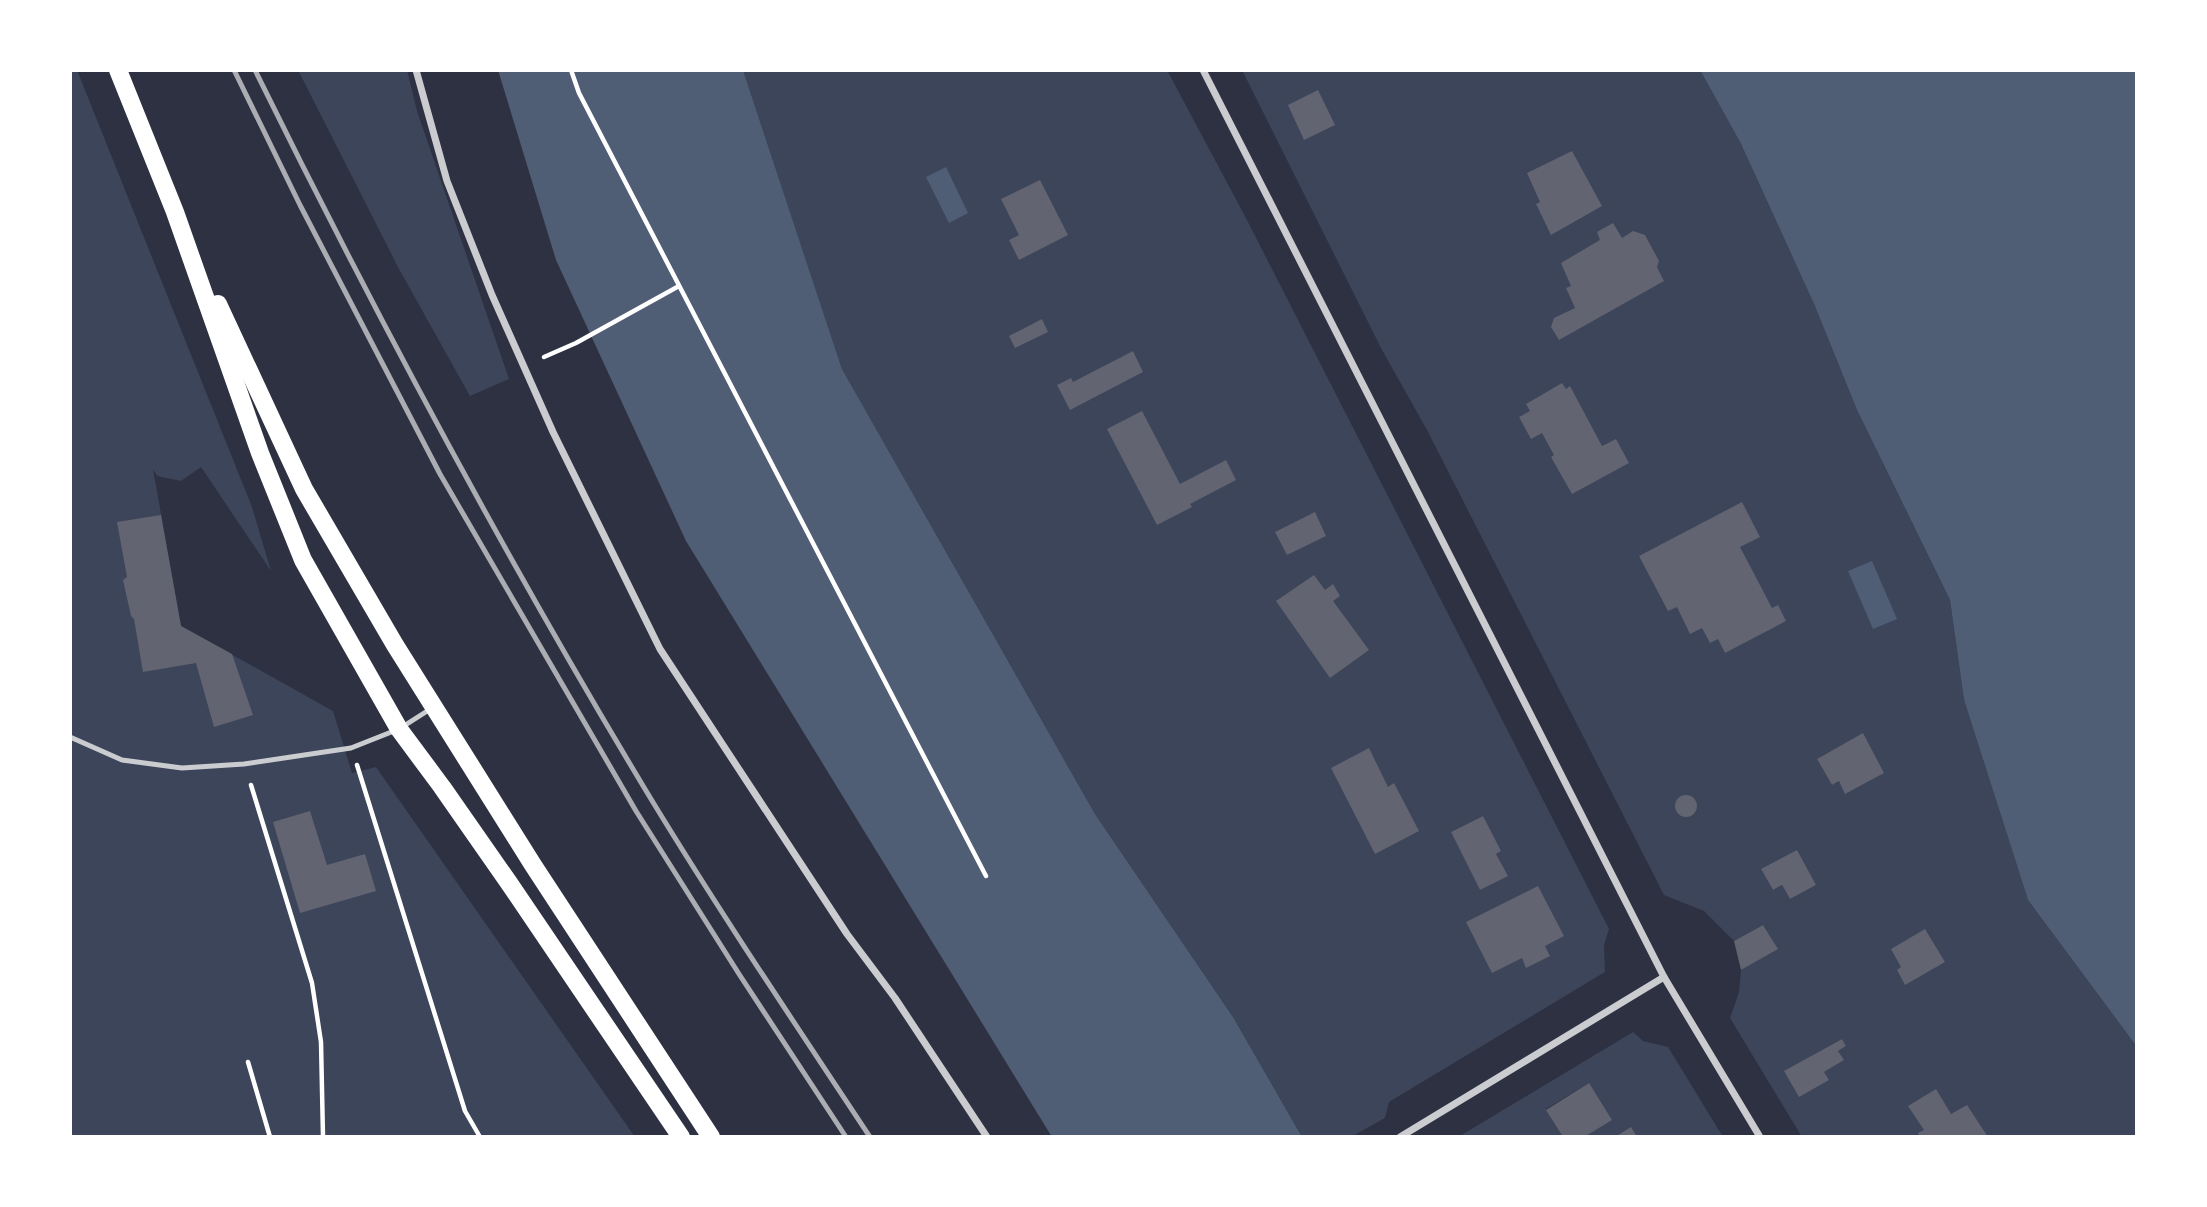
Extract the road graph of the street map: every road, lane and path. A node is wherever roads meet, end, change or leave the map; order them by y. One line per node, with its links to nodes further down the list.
1 (118, 70): 5 (main road)
2 (416, 70): 7 (street)
3 (571, 70): 6 (path)
4 (1203, 70): 14 (street)
5 (175, 212): 8 (main road); 9 (main road)
6 (679, 286): 7 (path); 13 (path)
7 (523, 366): 21 (street)
8 (433, 707): 9 (lane); 20 (main road)
9 (399, 729): 11 (lane); 19 (main road)
10 (70, 737): 12 (lane)
11 (351, 748): 12 (lane); 18 (path)
12 (244, 764): 17 (path)
13 (986, 876)
14 (1664, 977): 22 (street); 23 (street)
15 (248, 1062): 16 (path)
16 (270, 1137)
17 (323, 1137)
18 (480, 1137)
19 (681, 1137)
20 (711, 1137)
21 (987, 1137)
22 (1400, 1137)
23 (1760, 1137)

